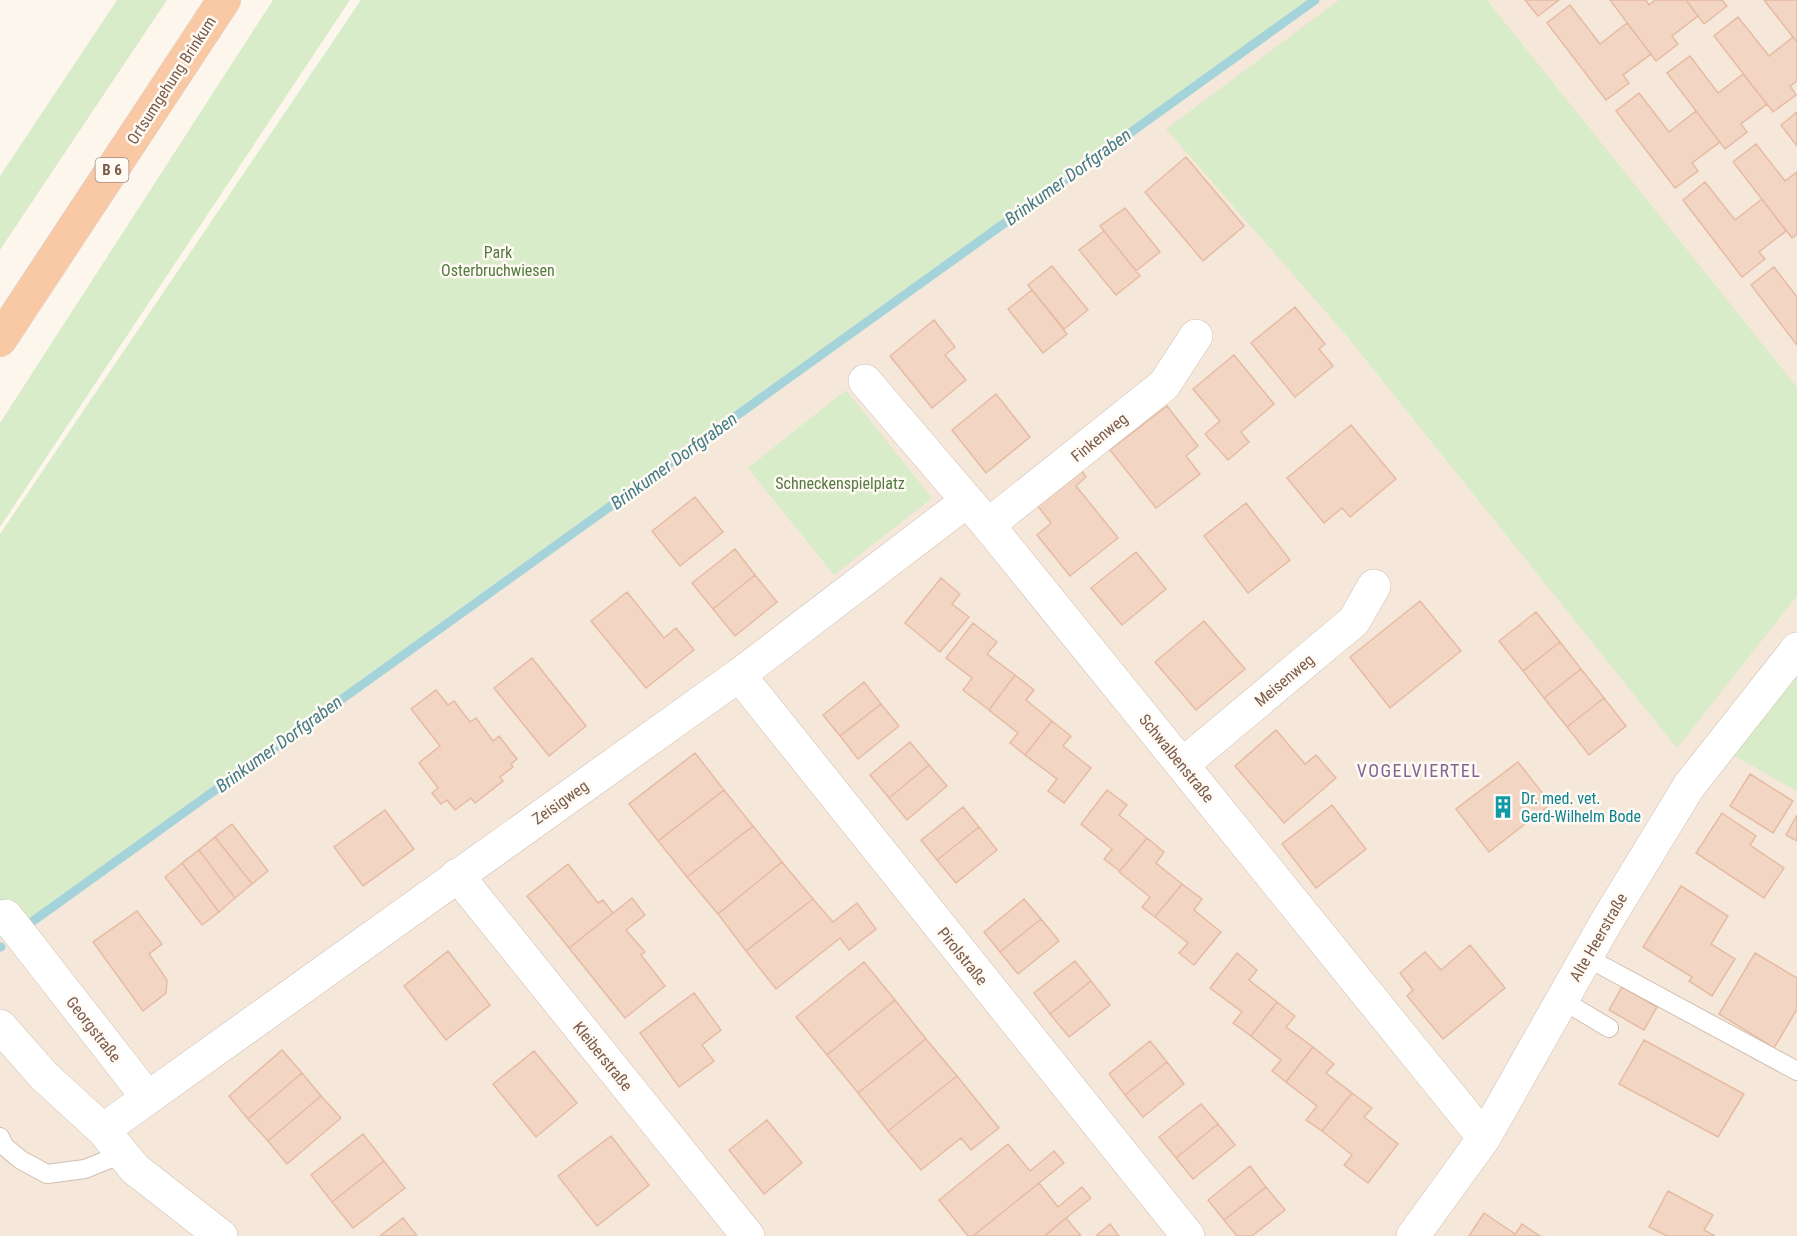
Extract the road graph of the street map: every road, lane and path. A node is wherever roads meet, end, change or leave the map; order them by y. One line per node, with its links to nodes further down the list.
1 (224, 0): 3 (highway, Ortsumgehung Brinkum / B 6)
2 (1196, 336): 6 (street, Finkenweg)
3 (0, 340)
4 (865, 381): 5 (street, Schwalbenstraße)
5 (967, 501): 6 (street, Schwalbenstraße); 9 (street, Zeisigweg)
6 (988, 525): 10 (street, Schwalbenstraße)
7 (1374, 586): 10 (street, Meisenweg)
8 (1797, 649): 13 (street, Alte Heerstraße)
9 (739, 675): 11 (street, Zeisigweg); 24 (street, Pirolstraße)
10 (1182, 765): 20 (street, Schwalbenstraße)
11 (457, 875): 18 (street, Zeisigweg); 23 (street, Kleiberstraße)
12 (6, 916): 18 (street, Georgstraße)
13 (1586, 957): 14 (street, Alte Heerstraße); 17 (lane)
14 (1562, 1000): 16 (lane); 20 (street, Alte Heerstraße)
15 (0, 1026): 21 (street)
16 (1609, 1028)
17 (1797, 1071)
18 (148, 1098): 21 (street)
19 (0, 1137): 21 (lane)
20 (1484, 1138): 25 (street, Alte Heerstraße)
21 (113, 1142): 22 (street)
22 (221, 1236)
23 (748, 1236)
24 (1188, 1236)
25 (1413, 1236)

